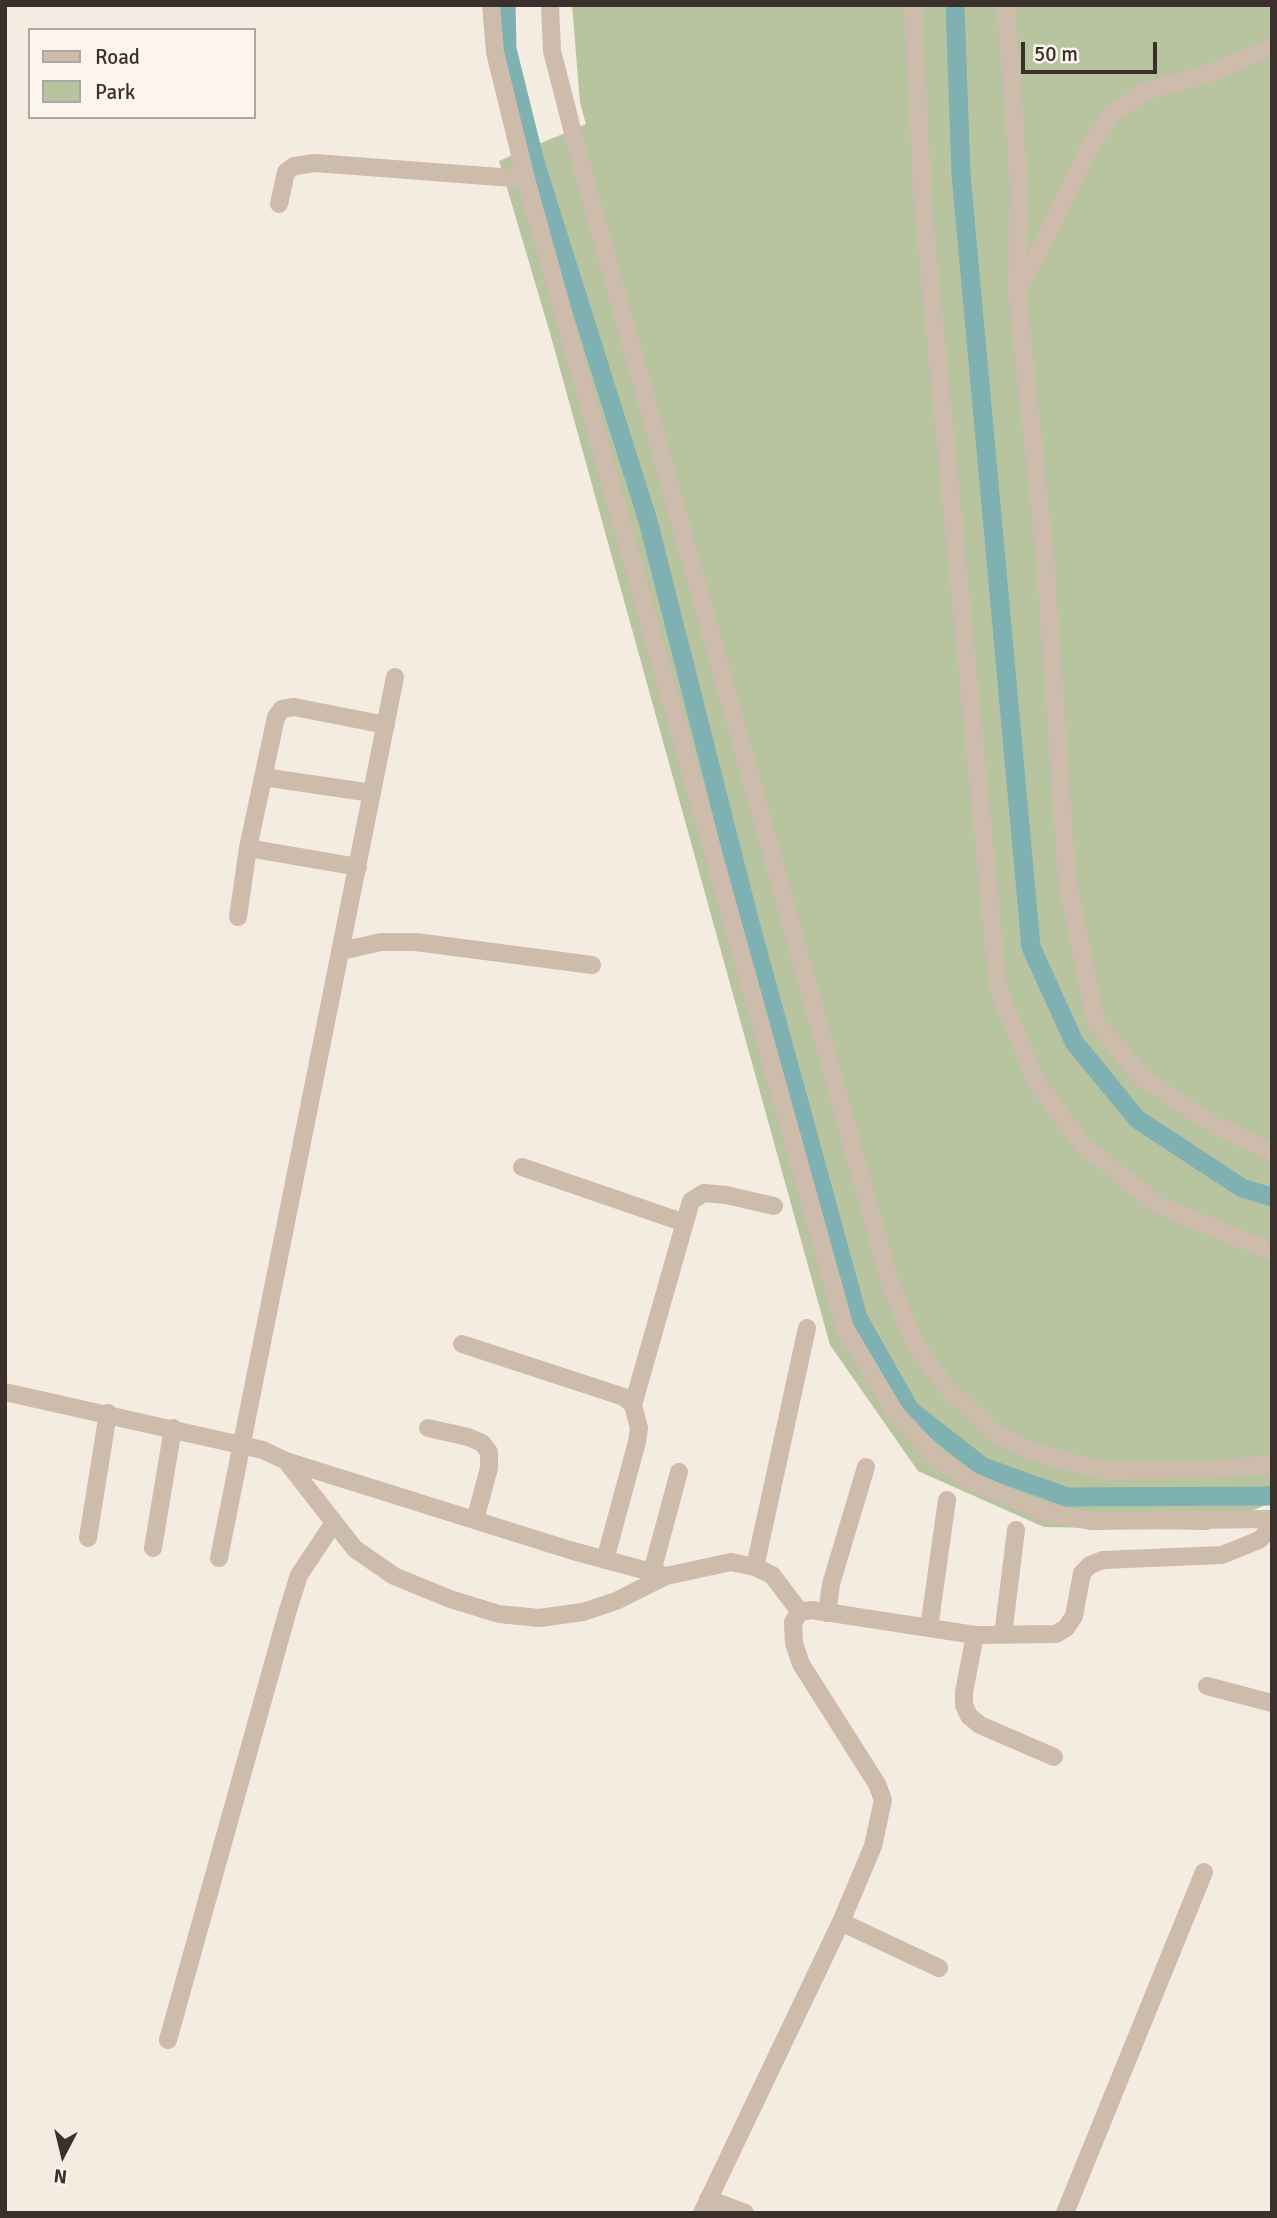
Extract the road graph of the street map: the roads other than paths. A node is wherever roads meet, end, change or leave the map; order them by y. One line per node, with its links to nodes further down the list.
1 (491, 5): 6 (street)
2 (550, 5): 32 (street)
3 (913, 5): 22 (street)
4 (1006, 5): 8 (street)
5 (1272, 47): 8 (street)
6 (526, 179): 7 (street); 37 (street)
7 (279, 204)
8 (1017, 289): 18 (street)
9 (395, 677): 10 (street)
10 (386, 725): 11 (street); 12 (street)
11 (263, 778): 12 (street); 13 (street)
12 (372, 793): 14 (street)
13 (248, 848): 14 (street); 15 (street)
14 (358, 867): 16 (street)
15 (238, 917)
16 (341, 951): 17 (street); 30 (street)
17 (592, 965)
18 (1272, 1152)
19 (522, 1167): 21 (street)
20 (774, 1206): 21 (street)
21 (682, 1222): 26 (street)
22 (1272, 1252)
23 (807, 1328): 45 (street)
24 (462, 1344): 26 (street)
25 (5, 1392): 27 (street)
26 (633, 1405): 44 (street)
27 (108, 1413): 28 (street); 41 (street)
28 (173, 1428): 30 (street); 42 (street)
29 (428, 1428): 36 (street)
30 (242, 1444): 31 (street); 43 (street)
31 (286, 1461): 36 (street); 38 (street)
32 (1272, 1464)
33 (866, 1467): 48 (street)
34 (679, 1472): 46 (street)
35 (947, 1500): 49 (street)
36 (475, 1520): 44 (street)
37 (1272, 1520)
38 (333, 1524): 46 (street); 58 (street)
39 (1272, 1528): 51 (street)
40 (1016, 1530): 51 (street)
41 (88, 1538)
42 (153, 1548)
43 (219, 1558)
44 (605, 1560): 46 (street)
45 (755, 1567): 46 (street); 47 (street)
46 (659, 1574)
47 (800, 1612): 48 (street); 56 (street)
48 (827, 1613): 49 (street)
49 (929, 1628): 50 (street)
50 (975, 1635): 51 (street); 54 (street)
51 (1003, 1635)
52 (1207, 1686): 53 (street)
53 (1272, 1703)
54 (1054, 1756)
55 (1205, 1872): 61 (street)
56 (841, 1923): 57 (street); 59 (street)
57 (939, 1968)
58 (167, 2040)
59 (705, 2206): 60 (street)
60 (745, 2213)
61 (1065, 2213)

